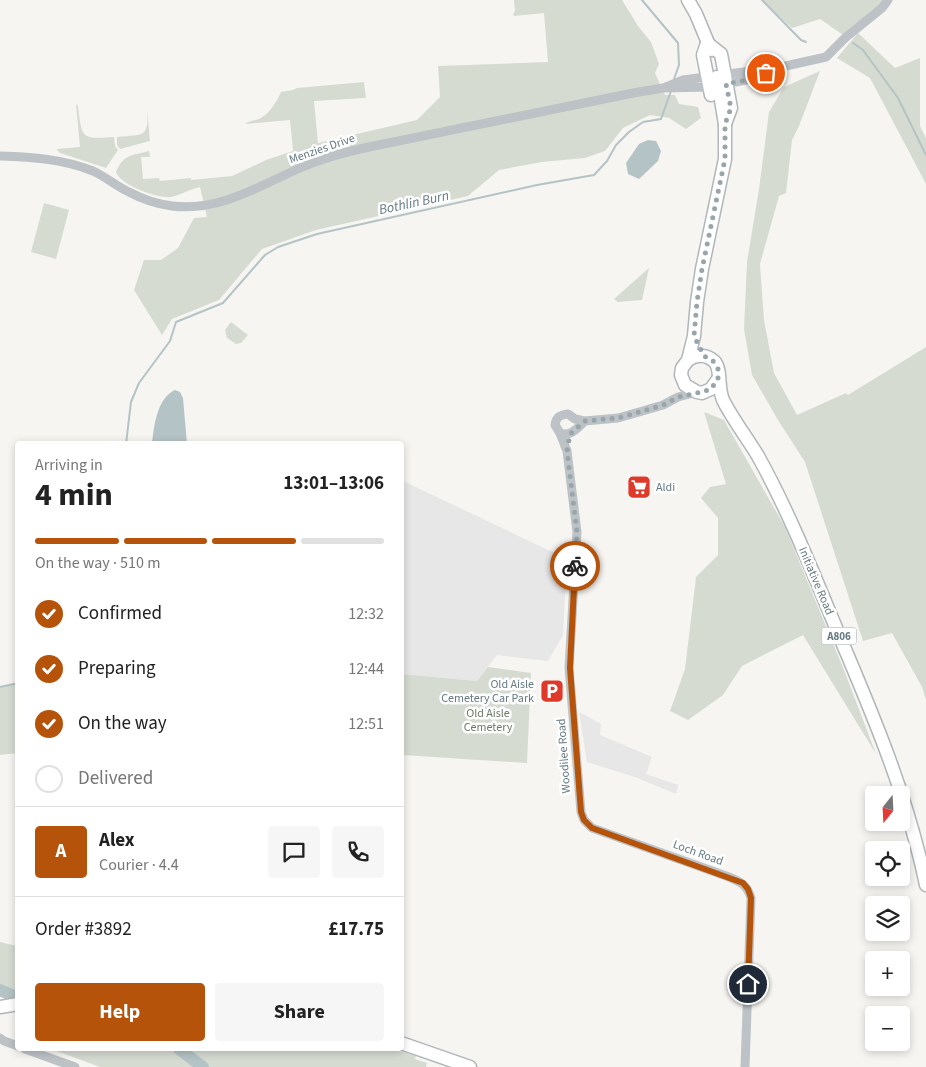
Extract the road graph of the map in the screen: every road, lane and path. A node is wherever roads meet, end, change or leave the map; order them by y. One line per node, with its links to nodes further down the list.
1 (688, 0): 3 (main road)
2 (888, 0): 3 (street, Menzies Drive)
3 (717, 81): 4 (street, Menzies Drive); 5 (main road)
4 (0, 156)
5 (694, 336): 6 (main road); 7 (main road)
6 (704, 356): 7 (main road); 8 (main road)
7 (688, 360): 9 (main road)
8 (718, 379): 10 (main road); 12 (main road, A806)
9 (683, 381): 10 (main road); 11 (street)
10 (702, 392): 11 (street); 12 (main road, A806)
11 (678, 397): 14 (street)
12 (723, 400): 19 (main road, Initiative Road / A806)
13 (575, 419): 14 (street); 15 (street); 16 (street)
14 (585, 421): 15 (street)
15 (573, 432): 16 (street); 17 (street, Woodilee Road)
16 (560, 433): 17 (street, Woodilee Road)
17 (567, 451): 18 (street, Woodilee Road)
18 (584, 820): 28 (street, Loch Road)
19 (926, 885)
20 (15, 1004): 21 (main road)
21 (2, 1006)
22 (0, 1038): 23 (street)
23 (15, 1045)
24 (404, 1045): 27 (main road)
25 (31, 1051): 26 (street)
26 (75, 1067)
27 (470, 1067)
28 (745, 1067)

